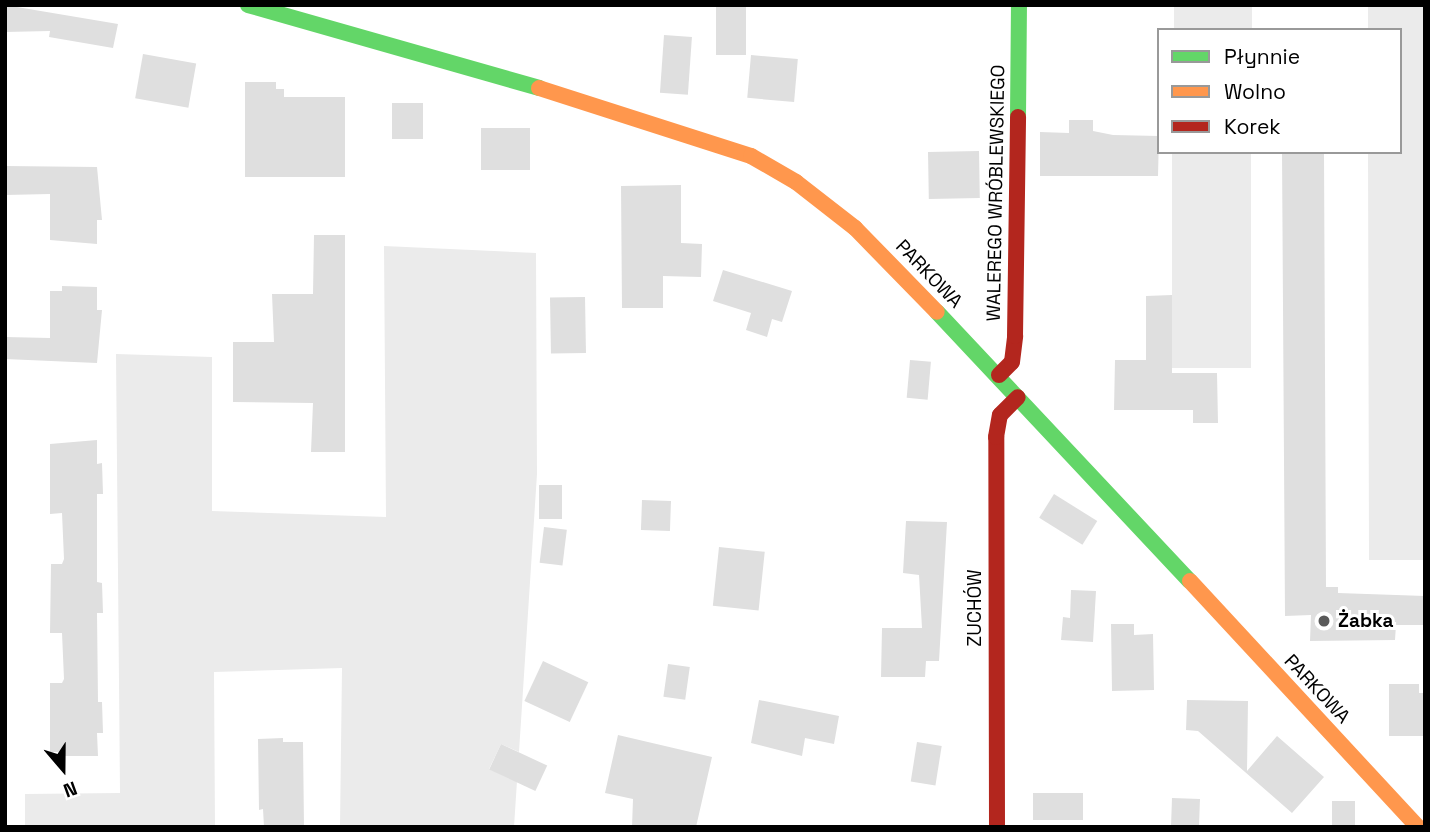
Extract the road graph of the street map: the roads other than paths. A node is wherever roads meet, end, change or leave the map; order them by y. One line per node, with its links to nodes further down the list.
1 (248, 5): 3 (street, PARKOWA)
2 (1019, 5): 3 (street, WALEREGO WRÓBLEWSKIEGO)
3 (999, 375): 4 (street, PARKOWA)
4 (1018, 397): 5 (street, ZUCHÓW); 6 (street, PARKOWA)
5 (997, 827)
6 (1418, 827)

